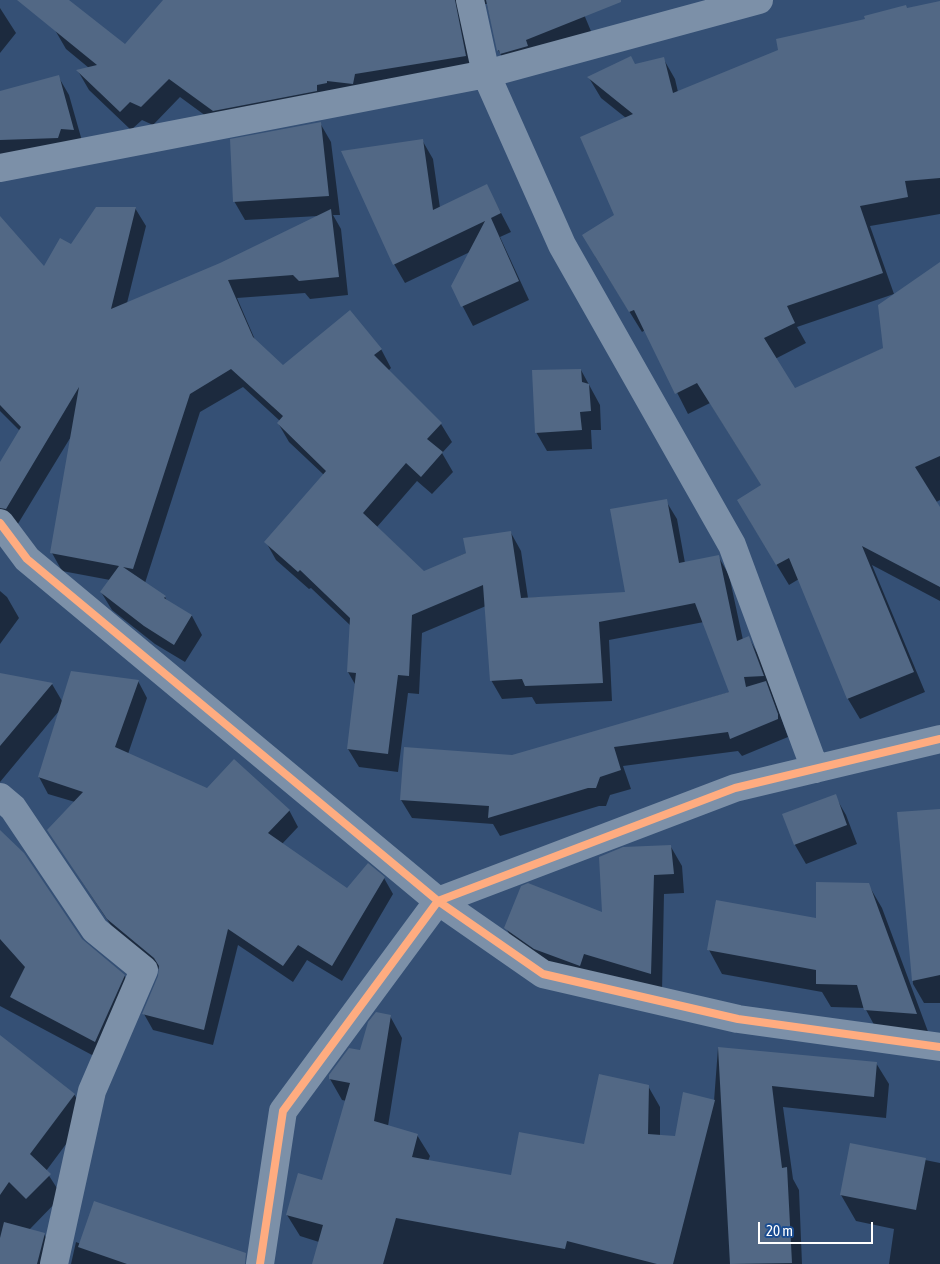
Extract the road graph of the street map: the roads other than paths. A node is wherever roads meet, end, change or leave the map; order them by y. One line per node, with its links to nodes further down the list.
1 (470, 0): 3 (street)
2 (759, 0): 3 (street)
3 (486, 74): 4 (street); 7 (street)
4 (0, 168)
5 (0, 523): 9 (street)
6 (940, 739): 7 (street)
7 (815, 769): 9 (street)
8 (0, 797): 11 (street)
9 (438, 901): 10 (street); 12 (street)
10 (940, 1047)
11 (54, 1264)
12 (260, 1264)

